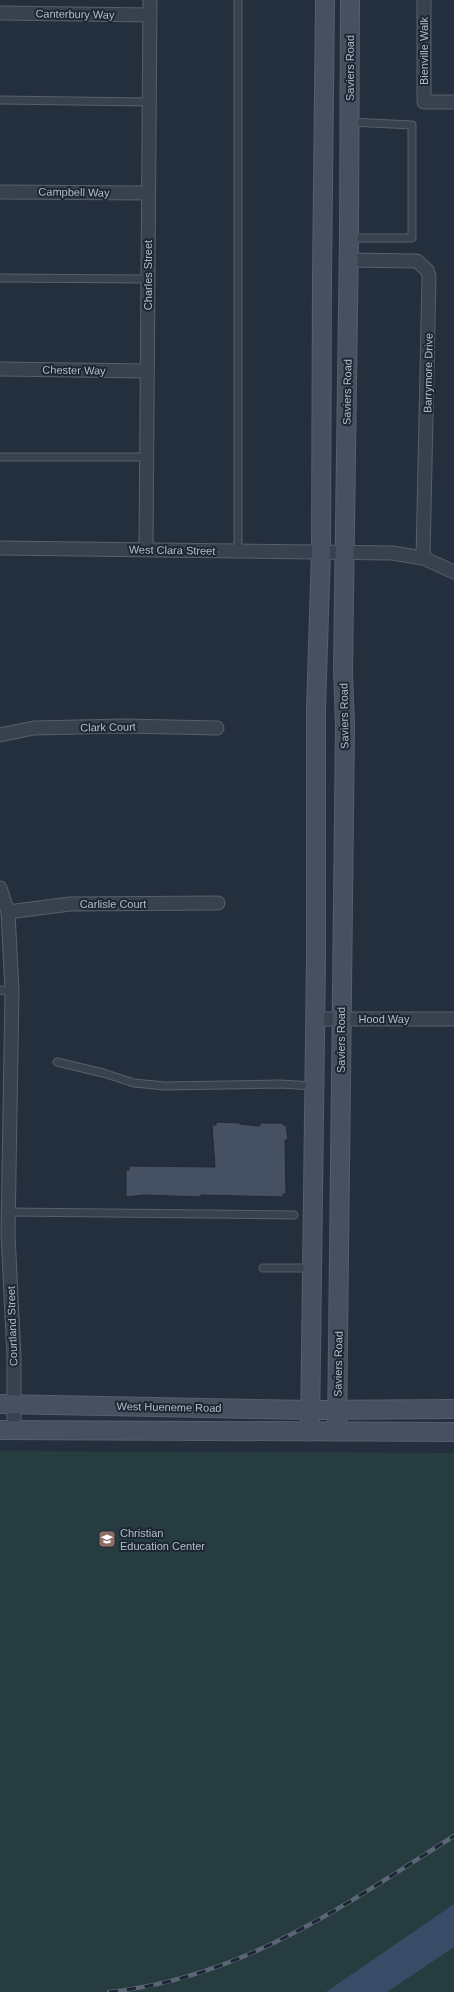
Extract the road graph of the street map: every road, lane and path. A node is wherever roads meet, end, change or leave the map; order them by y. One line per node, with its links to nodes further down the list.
1 (150, 0): 7 (street, Charles Street)
2 (238, 0): 24 (lane)
3 (326, 0): 25 (main road)
4 (350, 0): 11 (main road, Saviers Road)
5 (424, 0): 10 (street, Bienville Walk)
6 (0, 13): 7 (street, Canterbury Way)
7 (150, 15): 9 (street, Charles Street)
8 (0, 100): 9 (lane)
9 (149, 102): 13 (street, Charles Street)
10 (454, 102)
11 (350, 122): 14 (main road, Saviers Road); 14 (lane)
12 (0, 192): 13 (street, Campbell Way)
13 (148, 193): 17 (street, Charles Street)
14 (349, 238): 15 (main road, Saviers Road)
15 (349, 260): 26 (main road, Saviers Road); 27 (street, Barrymore Drive)
16 (0, 278): 17 (lane)
17 (148, 279): 19 (street, Charles Street)
18 (0, 368): 19 (street, Chester Way)
19 (148, 371): 21 (street, Charles Street)
20 (0, 457): 21 (lane)
21 (147, 457): 23 (street, Charles Street)
22 (0, 548): 23 (street, West Clara Street)
23 (146, 550): 24 (street, West Clara Street)
24 (238, 551): 25 (street, West Clara Street)
25 (321, 551): 26 (street, West Clara Street); 35 (main road)
26 (344, 552): 27 (street, West Clara Street); 36 (main road, Saviers Road)
27 (423, 558): 28 (street, West Clara Street)
28 (454, 572)
29 (217, 728): 30 (street, Clark Court)
30 (0, 735)
31 (0, 888): 33 (street, Courtland Street)
32 (218, 903): 33 (street, Carlisle Court)
33 (8, 912): 34 (street, Courtland Street)
34 (6, 990): 40 (street, Courtland Street)
35 (315, 1018): 36 (street, Hood Way); 39 (main road)
36 (341, 1019): 37 (street, Hood Way); 47 (main road, Saviers Road)
37 (454, 1019)
38 (58, 1062): 39 (lane)
39 (314, 1086): 45 (main road)
40 (4, 1114): 41 (street, Courtland Street)
41 (8, 1212): 42 (lane); 43 (street, Courtland Street)
42 (294, 1215)
43 (4, 1234): 46 (street, Courtland Street)
44 (263, 1268): 45 (lane)
45 (311, 1268): 49 (main road)
46 (7, 1404): 49 (main road, West Hueneme Road); 50 (street, Courtland Street)
47 (337, 1409): 48 (main road, West Hueneme Road); 49 (main road, West Hueneme Road); 52 (main road, Saviers Road)
48 (454, 1409)
49 (310, 1410): 51 (main road)
50 (7, 1430): 51 (main road, West Hueneme Road)
51 (310, 1432): 52 (main road, West Hueneme Road)
52 (337, 1432): 53 (main road, West Hueneme Road)
53 (454, 1432)

